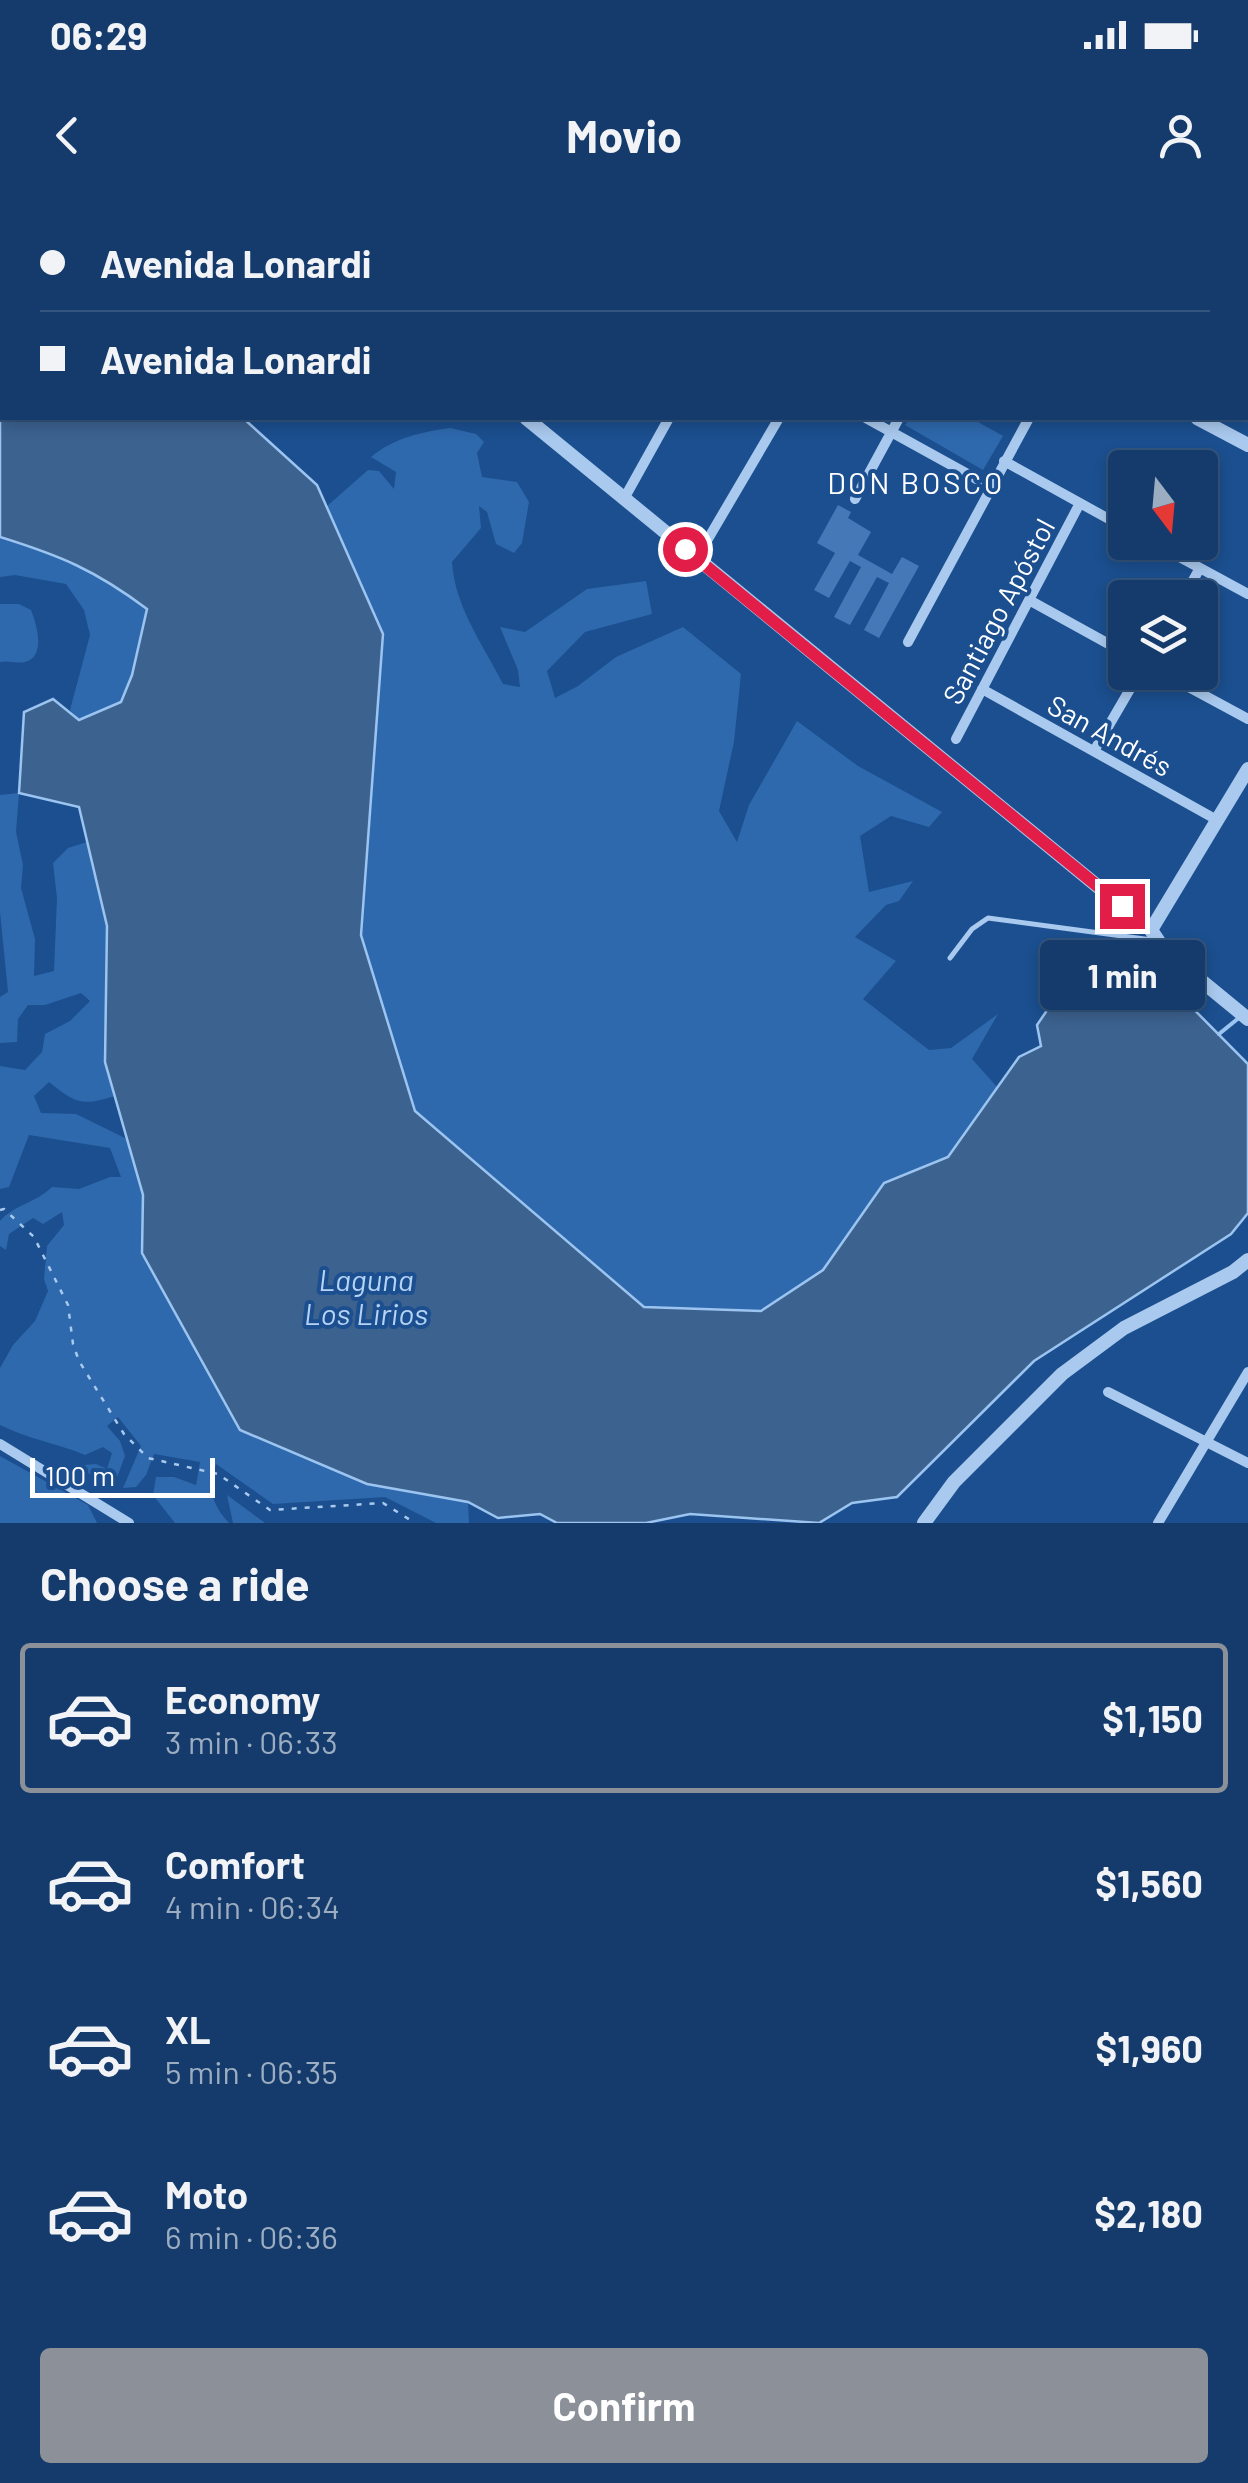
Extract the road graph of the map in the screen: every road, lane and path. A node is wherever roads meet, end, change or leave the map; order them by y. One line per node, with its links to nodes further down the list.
1 (530, 420): 12 (street)
2 (669, 420): 12 (street)
3 (777, 420): 16 (street)
4 (869, 420): 8 (street)
5 (898, 420): 8 (street)
6 (1028, 420): 10 (street)
7 (1222, 423): 9 (street)
8 (891, 433): 11 (street); 13 (street)
9 (1248, 445)
10 (1004, 461): 11 (street); 14 (street)
11 (991, 487): 22 (street)
12 (625, 497): 16 (street)
13 (855, 499)
14 (1080, 503): 15 (street); 21 (street, Santiago Apóstol)
15 (1108, 519)
16 (685, 549): 32 (street)
17 (1185, 560): 18 (street)
18 (1200, 568): 19 (street); 20 (street)
19 (1193, 580)
20 (1248, 594)
21 (1029, 600): 23 (street); 24 (street, Santiago Apóstol)
22 (908, 642)
23 (1108, 644)
24 (982, 689): 28 (street, Santiago Apóstol); 29 (street, San Andrés)
25 (1130, 690): 29 (street)
26 (1194, 690): 27 (street)
27 (1248, 719)
28 (956, 739)
29 (1094, 751): 31 (street, San Andrés)
30 (1248, 768): 31 (street)
31 (1217, 820): 32 (street)
32 (1153, 935): 33 (lane); 34 (street)
33 (950, 958)
34 (1248, 1019)
35 (0, 1210): 43 (path)
36 (1248, 1260): 44 (street)
37 (1248, 1372): 39 (street)
38 (1108, 1392): 39 (street)
39 (1205, 1440): 41 (street); 45 (street)
40 (0, 1444): 42 (street)
41 (1248, 1463)
42 (129, 1523)
43 (415, 1523)
44 (924, 1523)
45 (1158, 1523)

